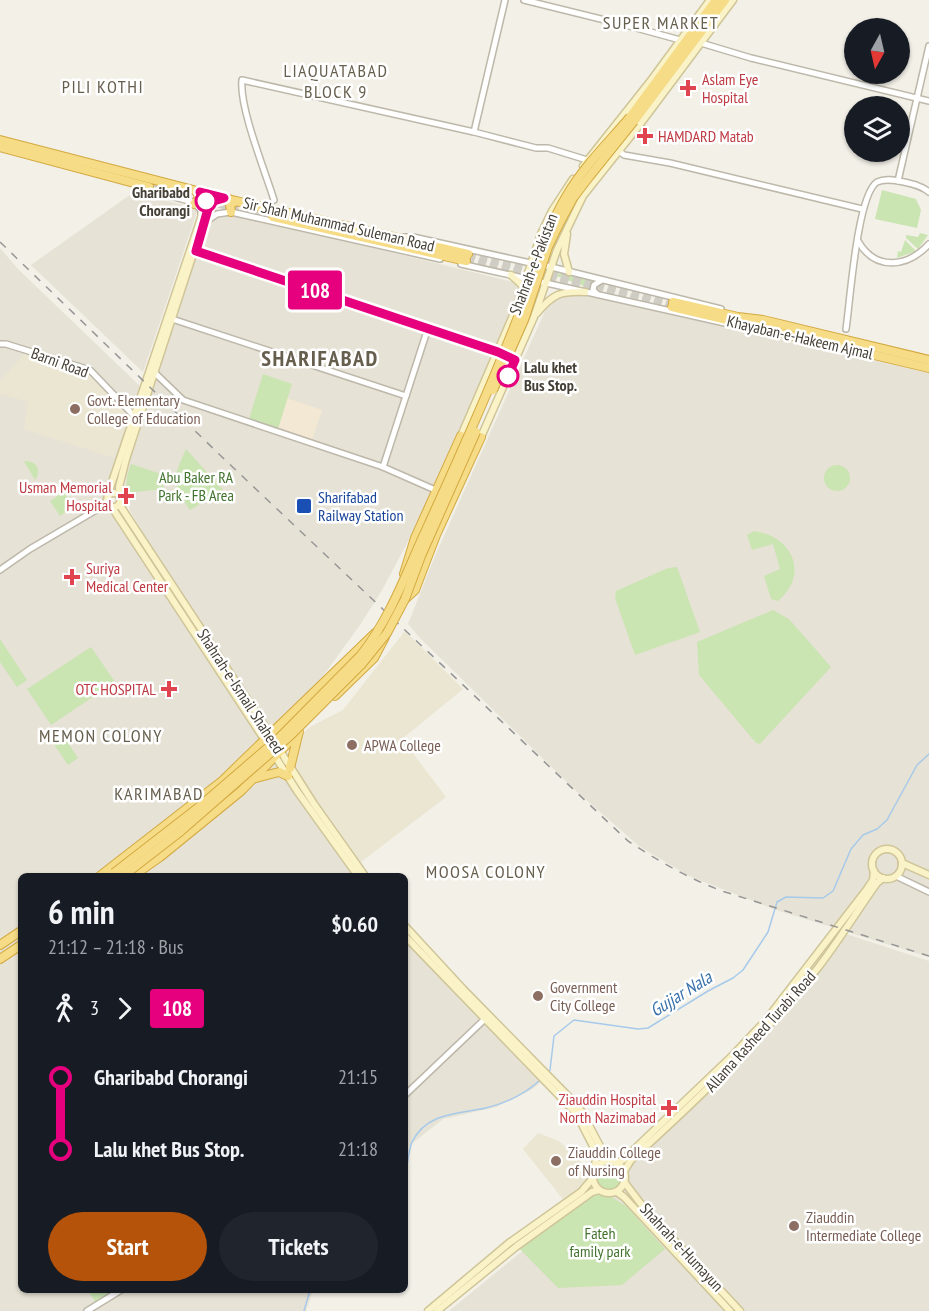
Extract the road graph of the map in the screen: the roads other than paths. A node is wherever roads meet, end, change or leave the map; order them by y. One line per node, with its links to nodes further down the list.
1 (505, 0): 13 (street)
2 (524, 0): 7 (street)
3 (710, 0): 7 (main road, Shahrah-e-Pakistan)
4 (716, 0): 12 (highway)
5 (725, 0): 12 (highway)
6 (733, 0): 8 (main road)
7 (680, 40): 12 (main road, Shahrah-e-Pakistan)
8 (701, 43): 10 (street); 16 (main road)
9 (929, 46): 10 (street)
10 (917, 98): 11 (street); 19 (street)
11 (929, 101)
12 (629, 118): 18 (main road, Shahrah-e-Pakistan); 73 (highway, bridge)
13 (474, 132): 18 (street); 24 (street)
14 (0, 140): 21 (highway, Sir Shah Muhammad Suleman Road)
15 (0, 147): 17 (highway)
16 (619, 151): 27 (street); 31 (main road)
17 (43, 160): 20 (highway); 26 (street)
18 (587, 160): 40 (main road, Shahrah-e-Pakistan)
19 (898, 181): 22 (street); 27 (street)
20 (149, 187)
21 (198, 192): 23 (highway, Sir Shah Muhammad Suleman Road); 26 (highway); 30 (main road)
22 (929, 192)
23 (224, 198): 25 (highway, Sir Shah Muhammad Suleman Road); 30 (main road)
24 (274, 200)
25 (236, 201): 28 (highway); 34 (highway, Sir Shah Muhammad Suleman Road)
26 (194, 204): 30 (street)
27 (862, 209): 36 (street)
28 (231, 212): 30 (street); 32 (street)
29 (273, 217): 33 (highway, Sir Shah Muhammad Suleman Road)
30 (203, 220): 38 (main road); 65 (main road)
31 (567, 230): 43 (main road); 44 (main road)
32 (319, 232): 33 (highway); 39 (street)
33 (363, 237): 35 (highway, Sir Shah Muhammad Suleman Road)
34 (393, 237): 35 (highway, Sir Shah Muhammad Suleman Road); 41 (street)
35 (377, 240): 39 (highway)
36 (858, 241): 37 (street); 56 (street)
37 (929, 244)
38 (196, 251): 53 (main road); 55 (street)
39 (421, 255): 45 (street)
40 (533, 255): 42 (main road, Shahrah-e-Pakistan); 43 (main road)
41 (517, 259): 42 (street); 45 (street)
42 (530, 263): 43 (street); 48 (main road, Shahrah-e-Pakistan)
43 (551, 265): 44 (street); 47 (main road)
44 (569, 272): 46 (street)
45 (511, 275): 48 (main road)
46 (602, 280): 51 (street); 54 (street)
47 (545, 283): 48 (street); 49 (street); 50 (main road)
48 (523, 284): 50 (main road); 59 (main road, Shahrah-e-Pakistan)
49 (585, 292): 51 (street); 52 (main road)
50 (541, 294): 52 (main road)
51 (599, 295): 57 (street)
52 (534, 317): 60 (main road)
53 (172, 320): 63 (main road); 64 (street)
54 (763, 320): 57 (highway, Khayaban-e-Hakeem Ajmal); 61 (highway, Khayaban-e-Hakeem Ajmal)
55 (428, 328): 59 (street); 64 (street)
56 (846, 329)
57 (811, 340): 62 (highway, Khayaban-e-Hakeem Ajmal)
58 (0, 344): 65 (street, Barni Road)
59 (498, 352): 60 (street); 66 (main road, Shahrah-e-Pakistan)
60 (515, 360): 67 (main road)
61 (929, 360)
62 (929, 368)
63 (154, 373): 65 (main road); 68 (street)
64 (406, 396): 68 (street)
65 (136, 419): 70 (main road); 71 (main road)
66 (461, 435): 73 (highway, bridge)
67 (481, 437): 73 (highway)
68 (383, 467): 69 (street)
69 (433, 489)
70 (108, 494): 71 (main road); 71 (main road)
71 (115, 504): 72 (street); 77 (main road, Shahrah-e-Ismail Shaheed)
72 (0, 570)
73 (402, 596): 74 (highway, bridge); 75 (highway, bridge)
74 (378, 631): 77 (highway, bridge); 84 (highway, bridge)
75 (387, 633): 76 (highway, bridge); 85 (highway, bridge)
76 (298, 733): 78 (highway); 79 (highway)
77 (267, 737): 78 (main road, Shahrah-e-Ismail Shaheed); 83 (highway)
78 (278, 754): 79 (main road, Shahrah-e-Ismail Shaheed); 80 (highway)
79 (289, 772): 80 (highway); 87 (main road, Shahrah-e-Ismail Shaheed); 88 (main road, Shahrah-e-Ismail Shaheed)
80 (253, 779): 86 (highway)
81 (902, 863): 82 (main road); 89 (main road); 90 (main road)
82 (874, 871): 91 (main road); 99 (main road, Allama Rasheed Turabi Road)
83 (103, 873)
84 (112, 873)
85 (127, 873)
86 (137, 873)
87 (356, 873)
88 (363, 873)
89 (929, 875)
90 (896, 876): 91 (main road); 92 (street)
91 (884, 878): 99 (main road, Allama Rasheed Turabi Road)
92 (929, 892)
93 (408, 929): 100 (main road)
94 (18, 933): 96 (highway)
95 (408, 939): 100 (main road)
96 (0, 945)
97 (18, 947): 98 (highway)
98 (0, 959)
99 (775, 1014): 101 (main road, Allama Rasheed Turabi Road)
100 (486, 1018): 102 (main road); 103 (street)
101 (757, 1034): 104 (main road, Allama Rasheed Turabi Road); 106 (main road, Allama Rasheed Turabi Road)
102 (532, 1064): 104 (main road); 105 (main road)
103 (408, 1092)
104 (614, 1162): 105 (main road); 106 (main road)
105 (595, 1170): 107 (main road)
106 (624, 1171): 108 (main road)
107 (593, 1179): 109 (main road); 113 (main road)
108 (624, 1183): 110 (main road); 116 (main road, Shahrah-e-Humayun)
109 (599, 1190): 110 (main road); 114 (main road)
110 (617, 1192): 115 (main road, Shahrah-e-Humayun)
111 (116, 1293): 112 (street)
112 (87, 1311)
113 (428, 1311)
114 (437, 1311)
115 (730, 1311)
116 (741, 1311)

